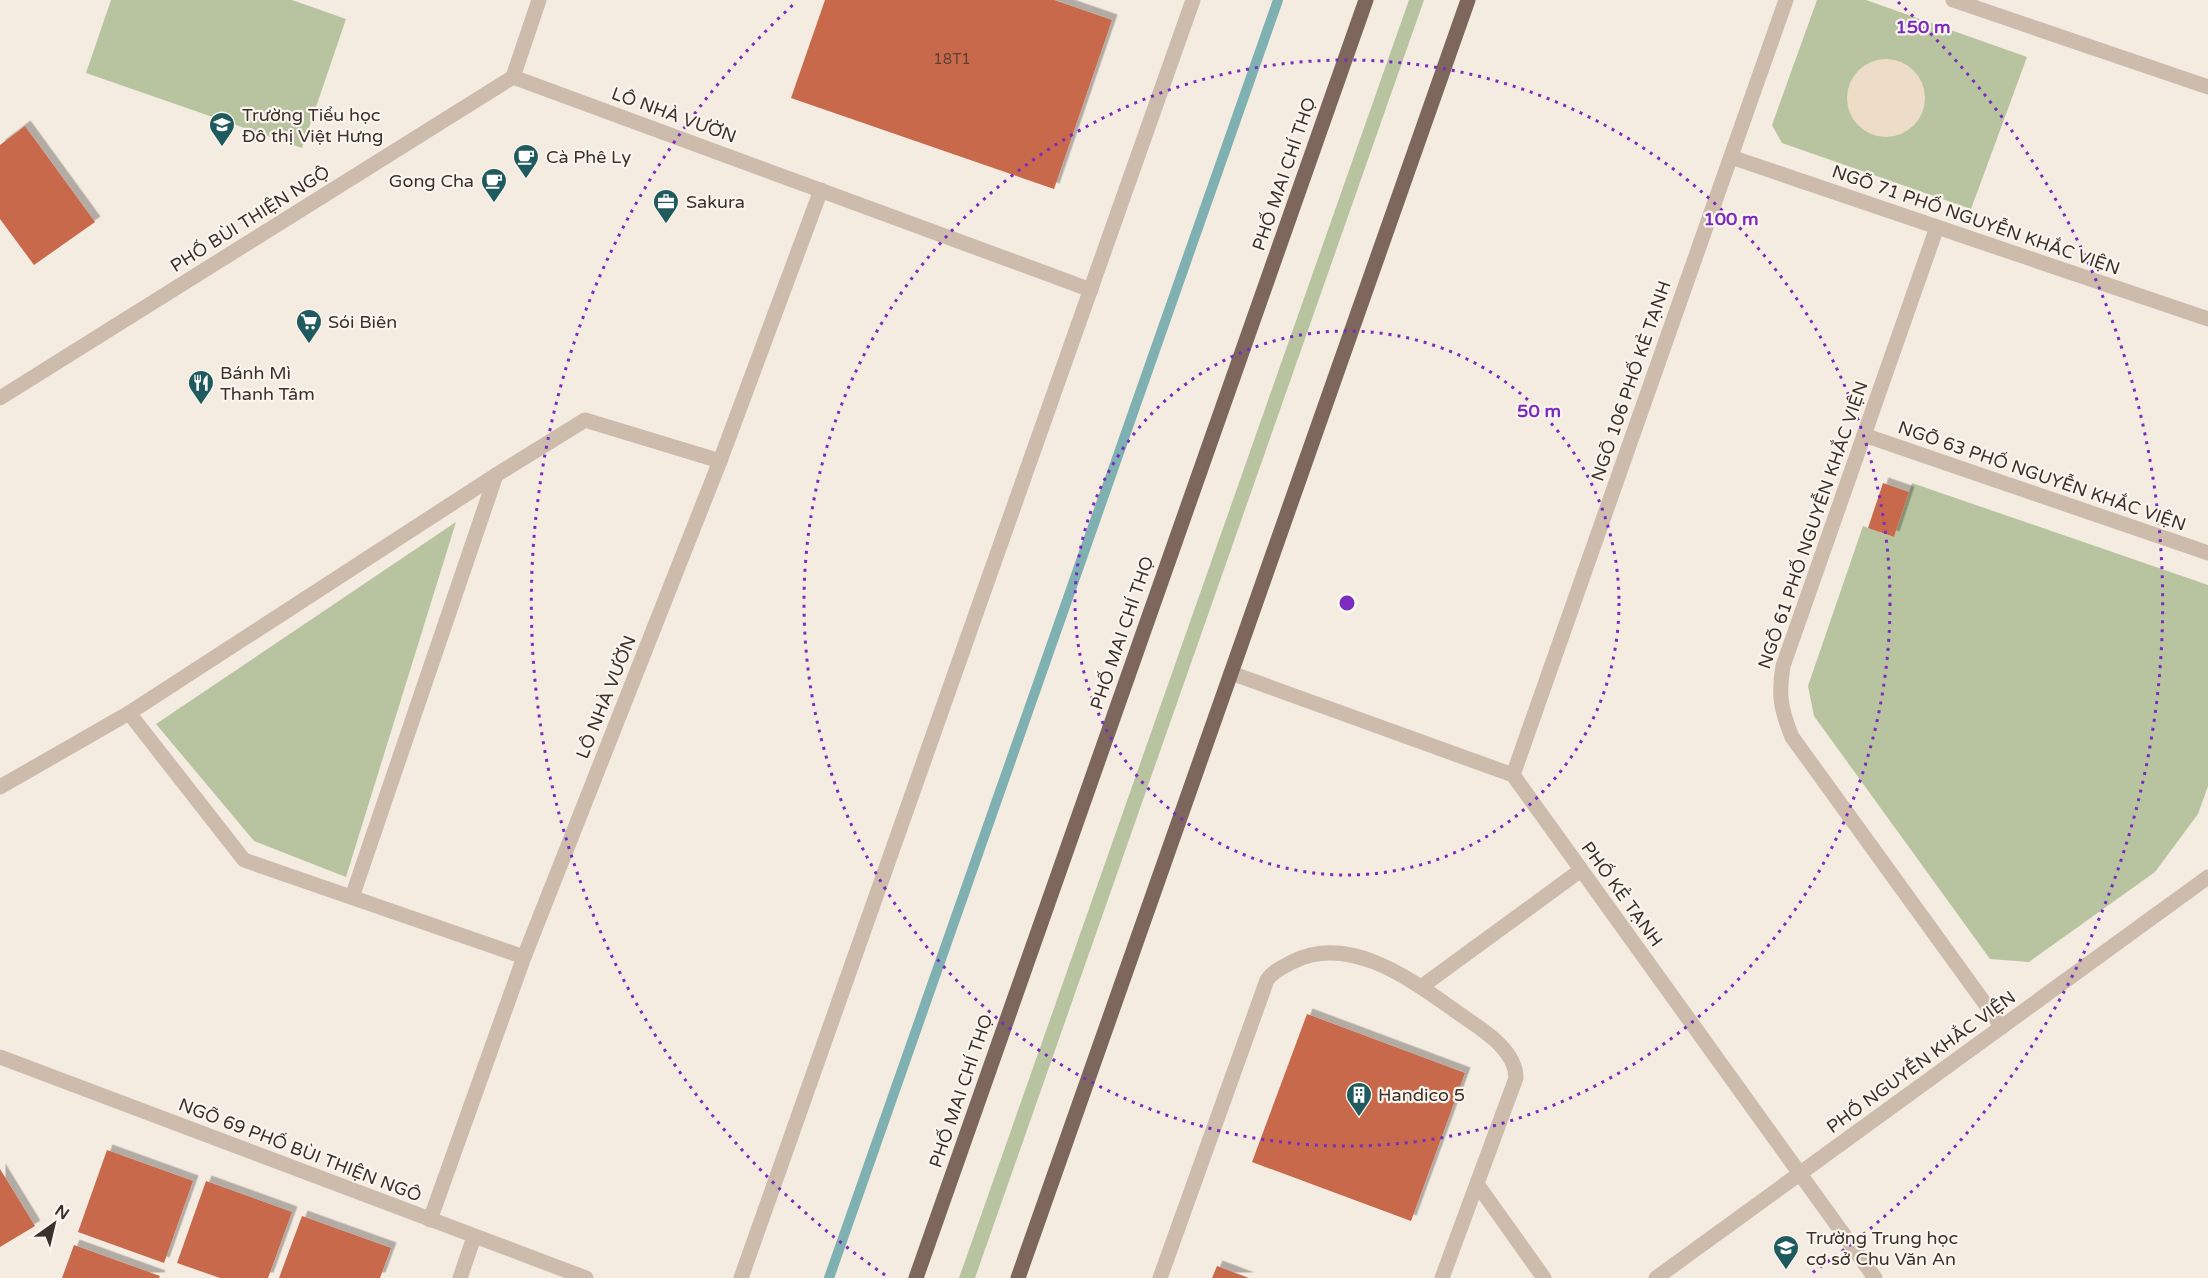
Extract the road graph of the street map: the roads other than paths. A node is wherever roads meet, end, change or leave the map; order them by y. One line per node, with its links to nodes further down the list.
1 (539, 0): 7 (street)
2 (1193, 0): 12 (street)
3 (1366, 0): 37 (main road, PHỐ MAI CHÍ THỌ)
4 (1468, 0): 19 (main road)
5 (1786, 0): 9 (street, NGÕ 106 PHỐ KẺ TẠNH)
6 (1953, 0): 8 (street)
7 (513, 77): 10 (street, LÔ NHÀ VƯỜN); 14 (street, PHỐ BÙI THIỆN NGỘ)
8 (2208, 87)
9 (1731, 157): 11 (street, NGÕ 71 PHỐ NGUYỄN KHẮC VIỆN); 21 (street, NGÕ 106 PHỐ KẺ TẠNH)
10 (821, 190): 12 (street, LÔ NHÀ VƯỜN); 16 (street, LÔ NHÀ VƯỜN)
11 (1937, 227): 13 (street, NGÕ 71 PHỐ NGUYỄN KHẮC VIỆN); 15 (street, NGÕ 61 PHỐ NGUYỄN KHẮC VIỆN)
12 (1091, 290): 36 (street)
13 (2208, 320)
14 (0, 398)
15 (1864, 435): 18 (street, NGÕ 63 PHỐ NGUYỄN KHẮC VIỆN); 28 (street, NGÕ 61 PHỐ NGUYỄN KHẮC VIỆN)
16 (720, 461): 17 (street); 26 (street, LÔ NHÀ VƯỜN)
17 (496, 475): 20 (street); 25 (street)
18 (2208, 553)
19 (1231, 674): 21 (street); 38 (main road)
20 (129, 712): 22 (street); 25 (street)
21 (1513, 775): 23 (street, PHỐ KẺ TẠNH)
22 (0, 787)
23 (1581, 870): 27 (street); 30 (street, PHỐ KẺ TẠNH)
24 (2208, 877): 28 (street, PHỐ NGUYỄN KHẮC VIỆN)
25 (352, 897): 26 (street)
26 (524, 957): 32 (street, LÔ NHÀ VƯỜN)
27 (1421, 987): 31 (street); 39 (street)
28 (2002, 1027): 30 (street, PHỐ NGUYỄN KHẮC VIỆN)
29 (0, 1057): 32 (street, NGÕ 69 PHỐ BÙI THIỆN NGÔ)
30 (1800, 1174): 42 (street, PHỐ NGUYỄN KHẮC VIỆN); 43 (street, PHỐ KẺ TẠNH)
31 (1477, 1185): 40 (street); 41 (street)
32 (430, 1220): 33 (street, NGÕ 69 PHỐ BÙI THIỆN NGÔ)
33 (474, 1236): 34 (street); 35 (street, NGÕ 69 PHỐ BÙI THIỆN NGÔ)
34 (460, 1278)
35 (586, 1278)
36 (741, 1278)
37 (916, 1278)
38 (1018, 1278)
39 (1160, 1278)
40 (1442, 1278)
41 (1544, 1278)
42 (1656, 1278)
43 (1875, 1278)

